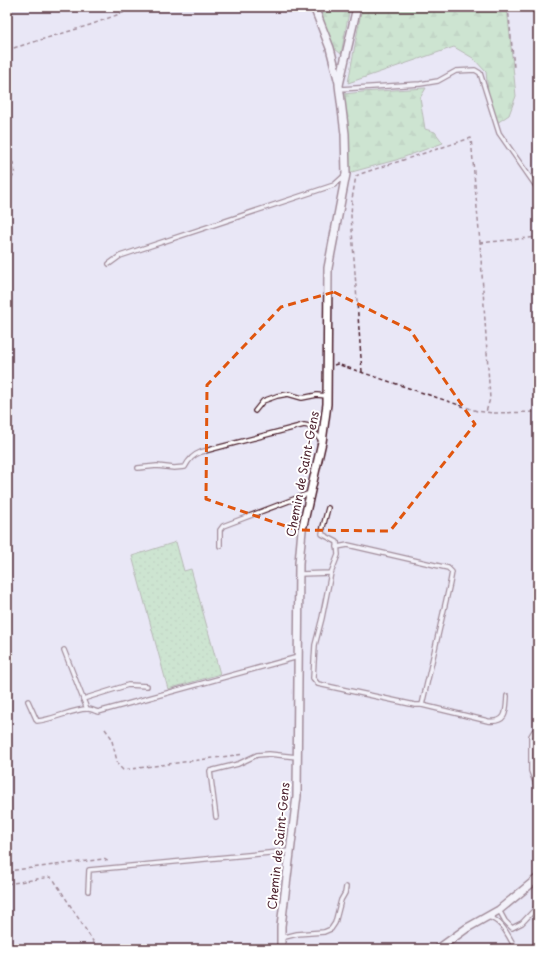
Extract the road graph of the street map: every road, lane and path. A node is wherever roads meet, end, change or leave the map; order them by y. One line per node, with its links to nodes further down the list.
1 (138, 7): 5 (path)
2 (314, 7): 7 (street)
3 (357, 7): 7 (street, Chemin de Saint-Gens)
4 (508, 7): 6 (path)
5 (7, 50)
6 (514, 67)
7 (340, 87): 9 (street, Chemin de Saint-Gens); 11 (lane)
8 (7, 150): 10 (path)
9 (346, 174): 14 (lane); 15 (street, Chemin de Saint-Gens)
10 (7, 182)
11 (538, 189)
12 (538, 237): 13 (path)
13 (480, 243): 16 (path); 19 (path)
14 (109, 264)
15 (328, 368): 16 (path); 17 (street, Chemin de Saint-Gens)
16 (362, 372): 19 (path)
17 (327, 396): 18 (lane); 21 (street, Chemin de Saint-Gens)
18 (255, 411)
19 (486, 412): 20 (path)
20 (538, 412)
21 (322, 442): 22 (lane); 23 (street, Chemin de Saint-Gens)
22 (138, 468)
23 (310, 493): 25 (lane); 27 (street, Chemin de Saint-Gens)
24 (328, 508): 26 (lane)
25 (220, 546)
26 (337, 547): 28 (lane); 35 (lane)
27 (299, 574): 28 (lane); 30 (street, Chemin de Saint-Gens)
28 (331, 574): 35 (lane)
29 (64, 650): 33 (lane)
30 (298, 657): 36 (lane); 40 (street, Chemin de Saint-Gens)
31 (148, 686): 33 (lane)
32 (507, 696): 35 (lane)
33 (83, 699): 36 (lane)
34 (28, 701): 36 (lane)
35 (422, 705)
36 (88, 709)
37 (105, 729): 39 (path)
38 (538, 731): 41 (lane)
39 (257, 755): 40 (lane); 42 (lane)
40 (297, 756): 43 (street, Chemin de Saint-Gens)
41 (538, 790)
42 (216, 817)
43 (291, 850): 44 (lane); 53 (street, Chemin de Saint-Gens)
44 (114, 868): 45 (path); 49 (lane)
45 (7, 871)
46 (538, 878): 51 (street)
47 (7, 884): 54 (path)
48 (346, 887): 53 (lane)
49 (88, 891)
50 (538, 906): 51 (lane)
51 (499, 910): 52 (street)
52 (487, 917): 56 (street); 57 (lane)
53 (282, 938): 55 (street, Chemin de Saint-Gens)
54 (98, 949)
55 (282, 949)
56 (438, 949)
57 (516, 949)

